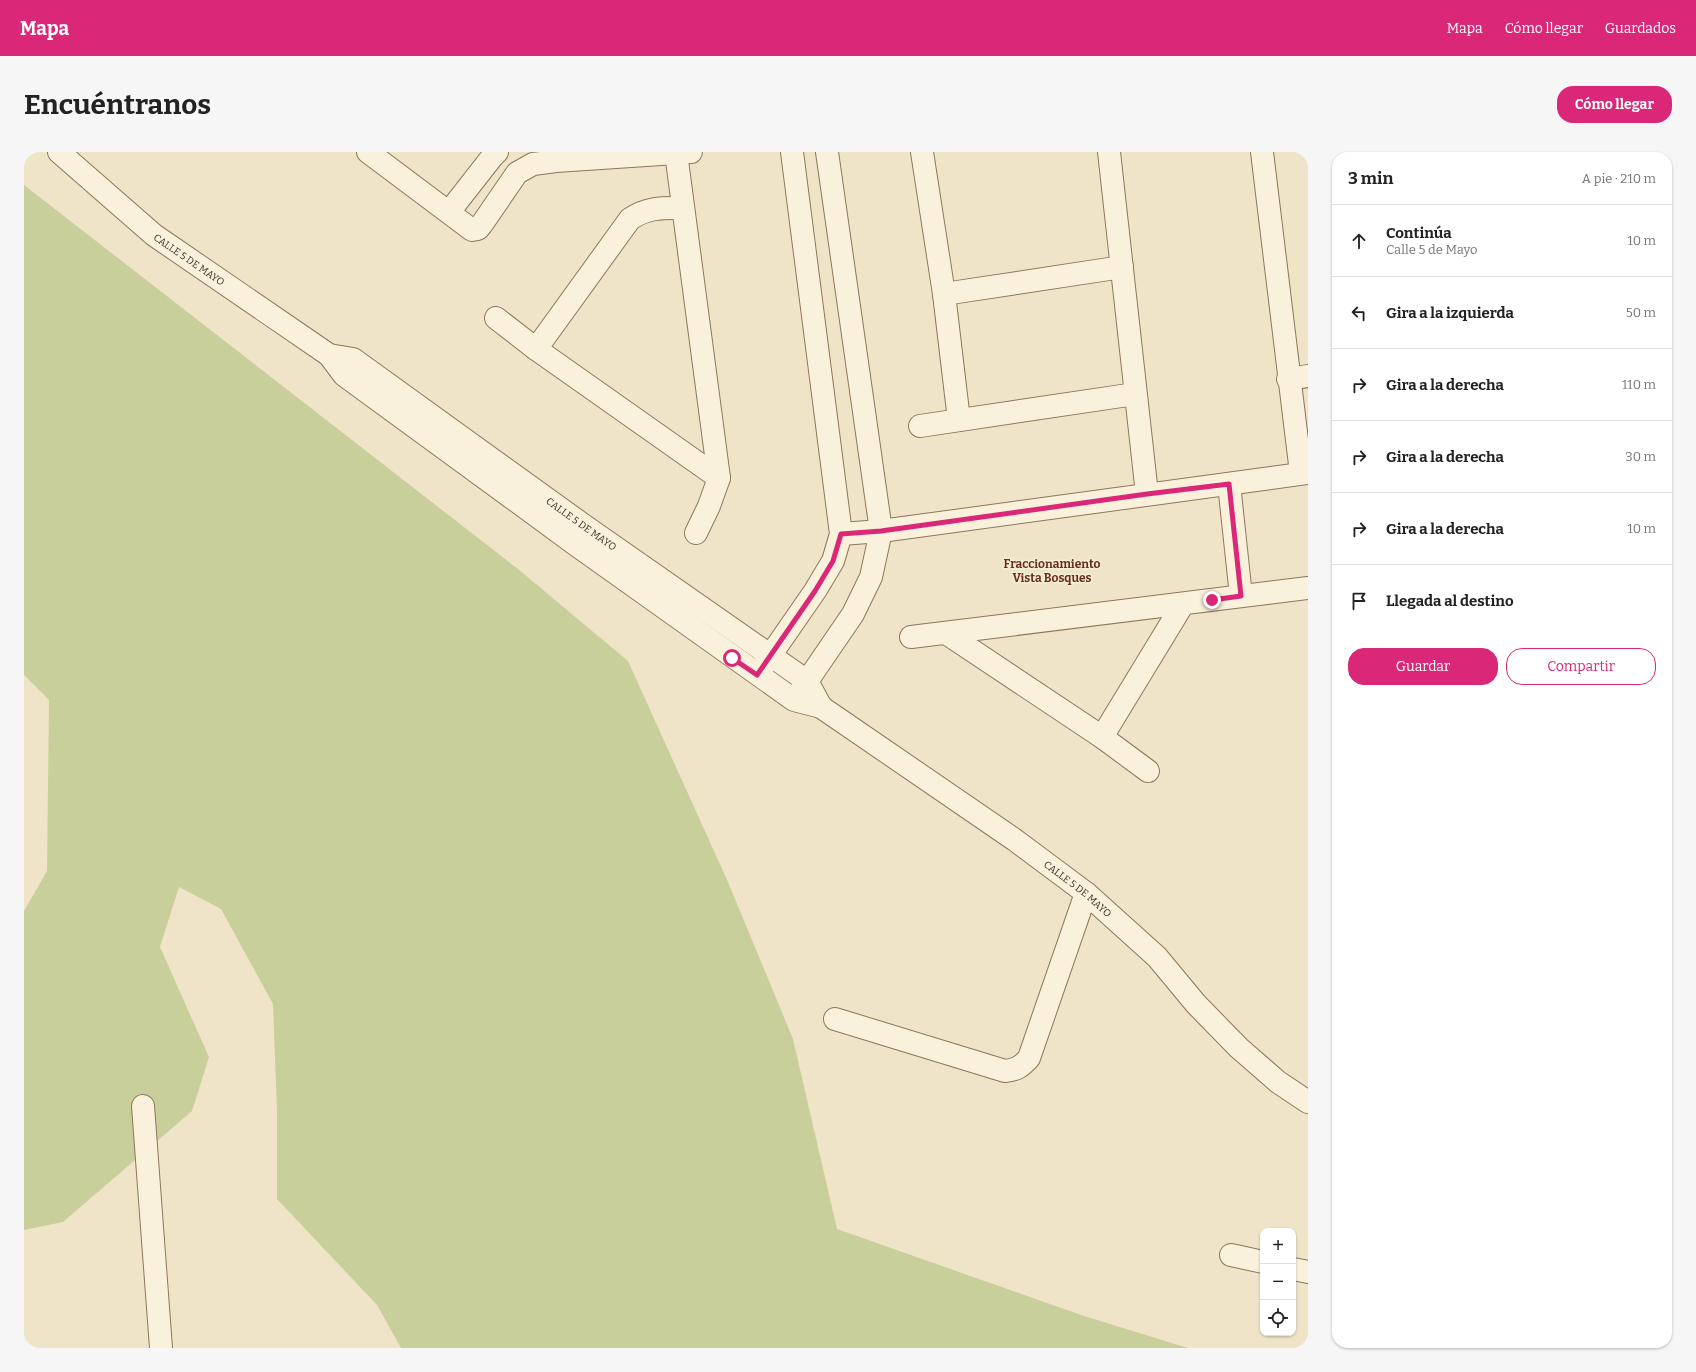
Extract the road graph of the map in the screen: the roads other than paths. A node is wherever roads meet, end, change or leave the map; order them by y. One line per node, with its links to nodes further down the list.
1 (58, 152): 16 (street, CALLE 5 DE MAYO)
2 (368, 152): 11 (street)
3 (497, 152): 11 (street)
4 (792, 152): 27 (street)
5 (827, 152): 25 (street)
6 (922, 152): 13 (street)
7 (1109, 152): 12 (street)
8 (1262, 152): 17 (street)
9 (684, 153): 10 (street); 11 (street)
10 (683, 208): 15 (street); 22 (street)
11 (449, 212)
12 (1122, 267): 13 (street); 18 (street)
13 (944, 294): 19 (street)
14 (496, 318): 15 (street)
15 (536, 349): 22 (street)
16 (329, 355): 33 (street, CALLE 5 DE MAYO); 34 (street, CALLE 5 DE MAYO)
17 (1298, 377): 21 (street)
18 (1135, 394): 19 (street); 24 (street)
19 (959, 420): 20 (street)
20 (920, 426)
21 (1305, 473): 23 (street)
22 (719, 478): 26 (street)
23 (1229, 484): 24 (street); 29 (street)
24 (1147, 494): 25 (street)
25 (881, 531): 27 (street); 35 (street)
26 (696, 533)
27 (841, 534): 33 (street)
28 (1308, 588): 29 (street)
29 (1241, 596): 30 (street)
30 (1183, 604): 31 (street); 38 (street)
31 (946, 633): 32 (street); 38 (street)
32 (911, 637)
33 (770, 656): 34 (street); 35 (street, CALLE 5 DE MAYO)
34 (757, 675): 36 (street, CALLE 5 DE MAYO)
35 (807, 681): 36 (street); 37 (street, CALLE 5 DE MAYO)
36 (794, 700): 37 (street, CALLE 5 DE MAYO)
37 (821, 707): 40 (street, CALLE 5 DE MAYO)
38 (1102, 737): 39 (street)
39 (1148, 772)
40 (1086, 893): 41 (street); 42 (street, CALLE 5 DE MAYO)
41 (835, 1019)
42 (1308, 1102)
43 (143, 1106): 48 (street)
44 (1231, 1255): 45 (street)
45 (1260, 1261)
46 (1296, 1270): 47 (street)
47 (1308, 1272)
48 (161, 1348)

